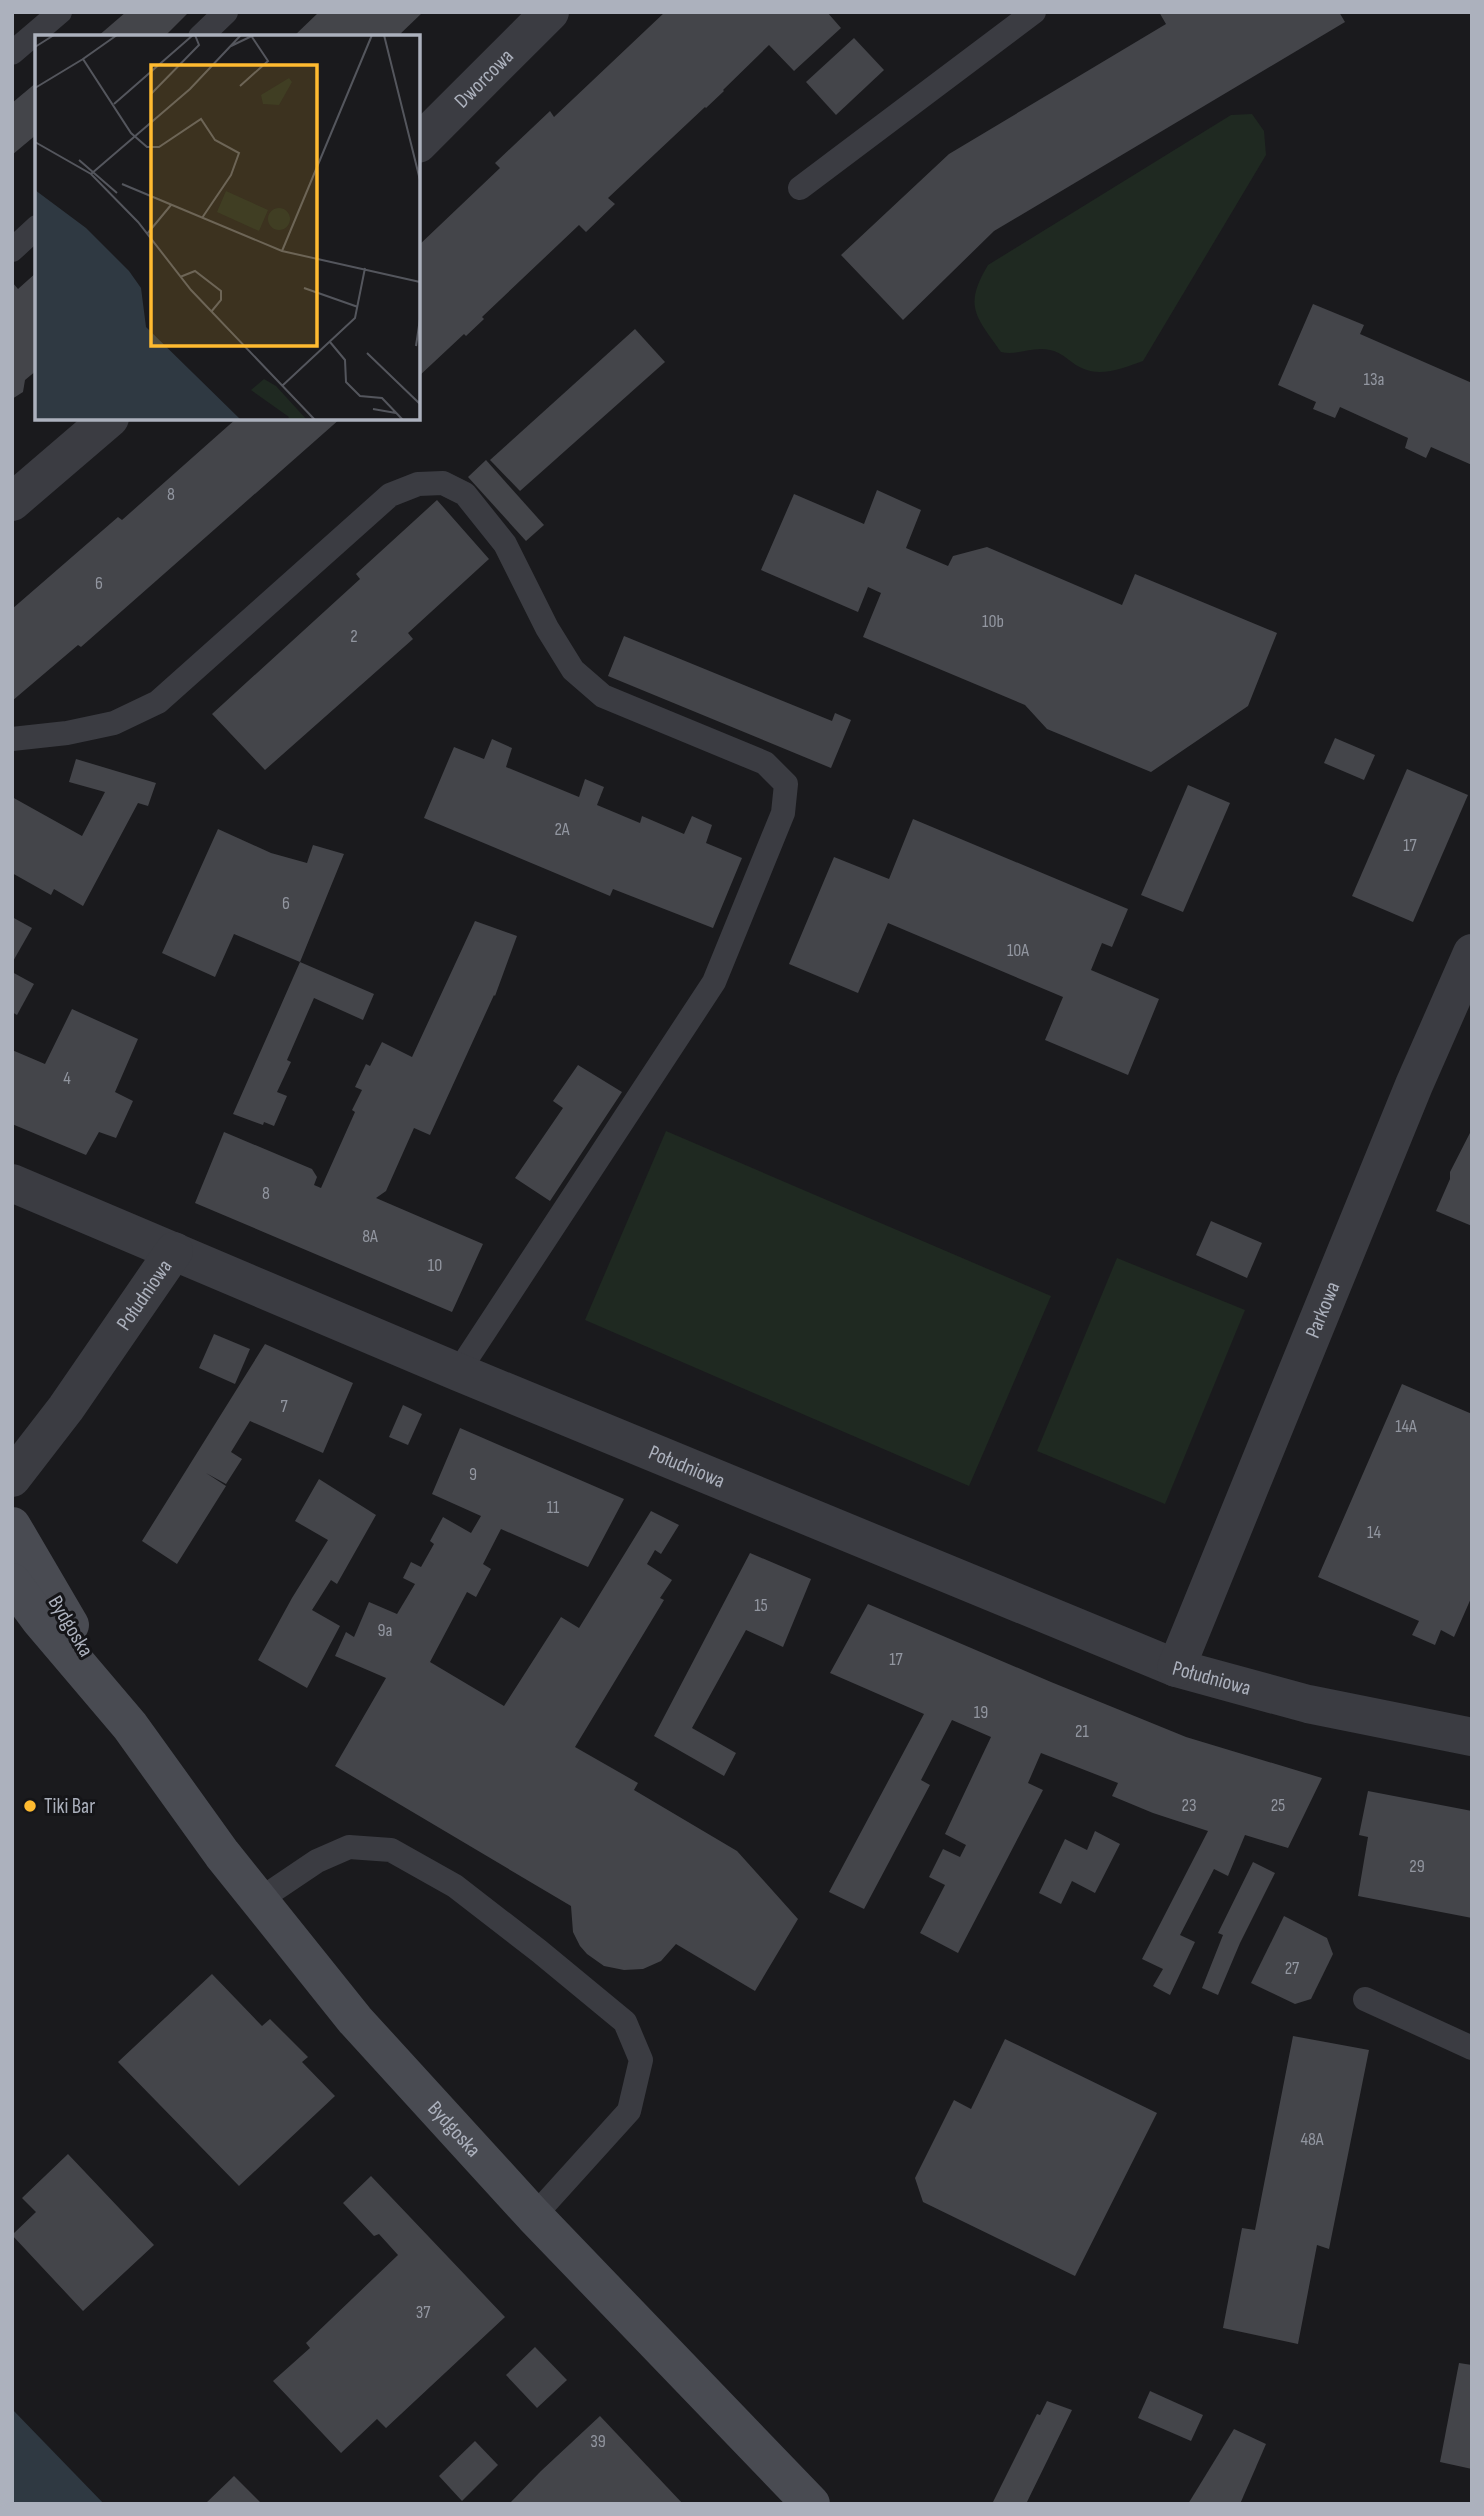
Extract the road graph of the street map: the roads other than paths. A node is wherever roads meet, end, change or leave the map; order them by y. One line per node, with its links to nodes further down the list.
1 (60, 12): 6 (lane)
2 (226, 12): 5 (lane)
3 (550, 12): 7 (street, Dworcowa)
4 (1034, 12): 8 (lane)
5 (202, 35)
6 (12, 53)
7 (420, 142)
8 (800, 188)
9 (35, 230): 10 (lane)
10 (12, 250)
11 (108, 420): 12 (street)
12 (12, 502)
13 (12, 739): 17 (lane)
14 (1472, 953): 21 (street, Parkowa)
15 (12, 1183): 16 (street)
16 (174, 1251): 17 (street, Południowa); 18 (street, Południowa)
17 (458, 1372): 21 (street, Południowa)
18 (12, 1478)
19 (12, 1526): 22 (street, Bydgoska)
20 (12, 1582): 22 (street, Bydgoska)
21 (1176, 1668): 23 (street, Południowa)
22 (130, 1726): 24 (street, Bydgoska)
23 (1472, 1737)
24 (259, 1899): 27 (street, Bydgoska); 27 (lane)
25 (1366, 1999): 26 (lane)
26 (1472, 2048)
27 (534, 2216): 28 (street, Bydgoska)
28 (811, 2504)

